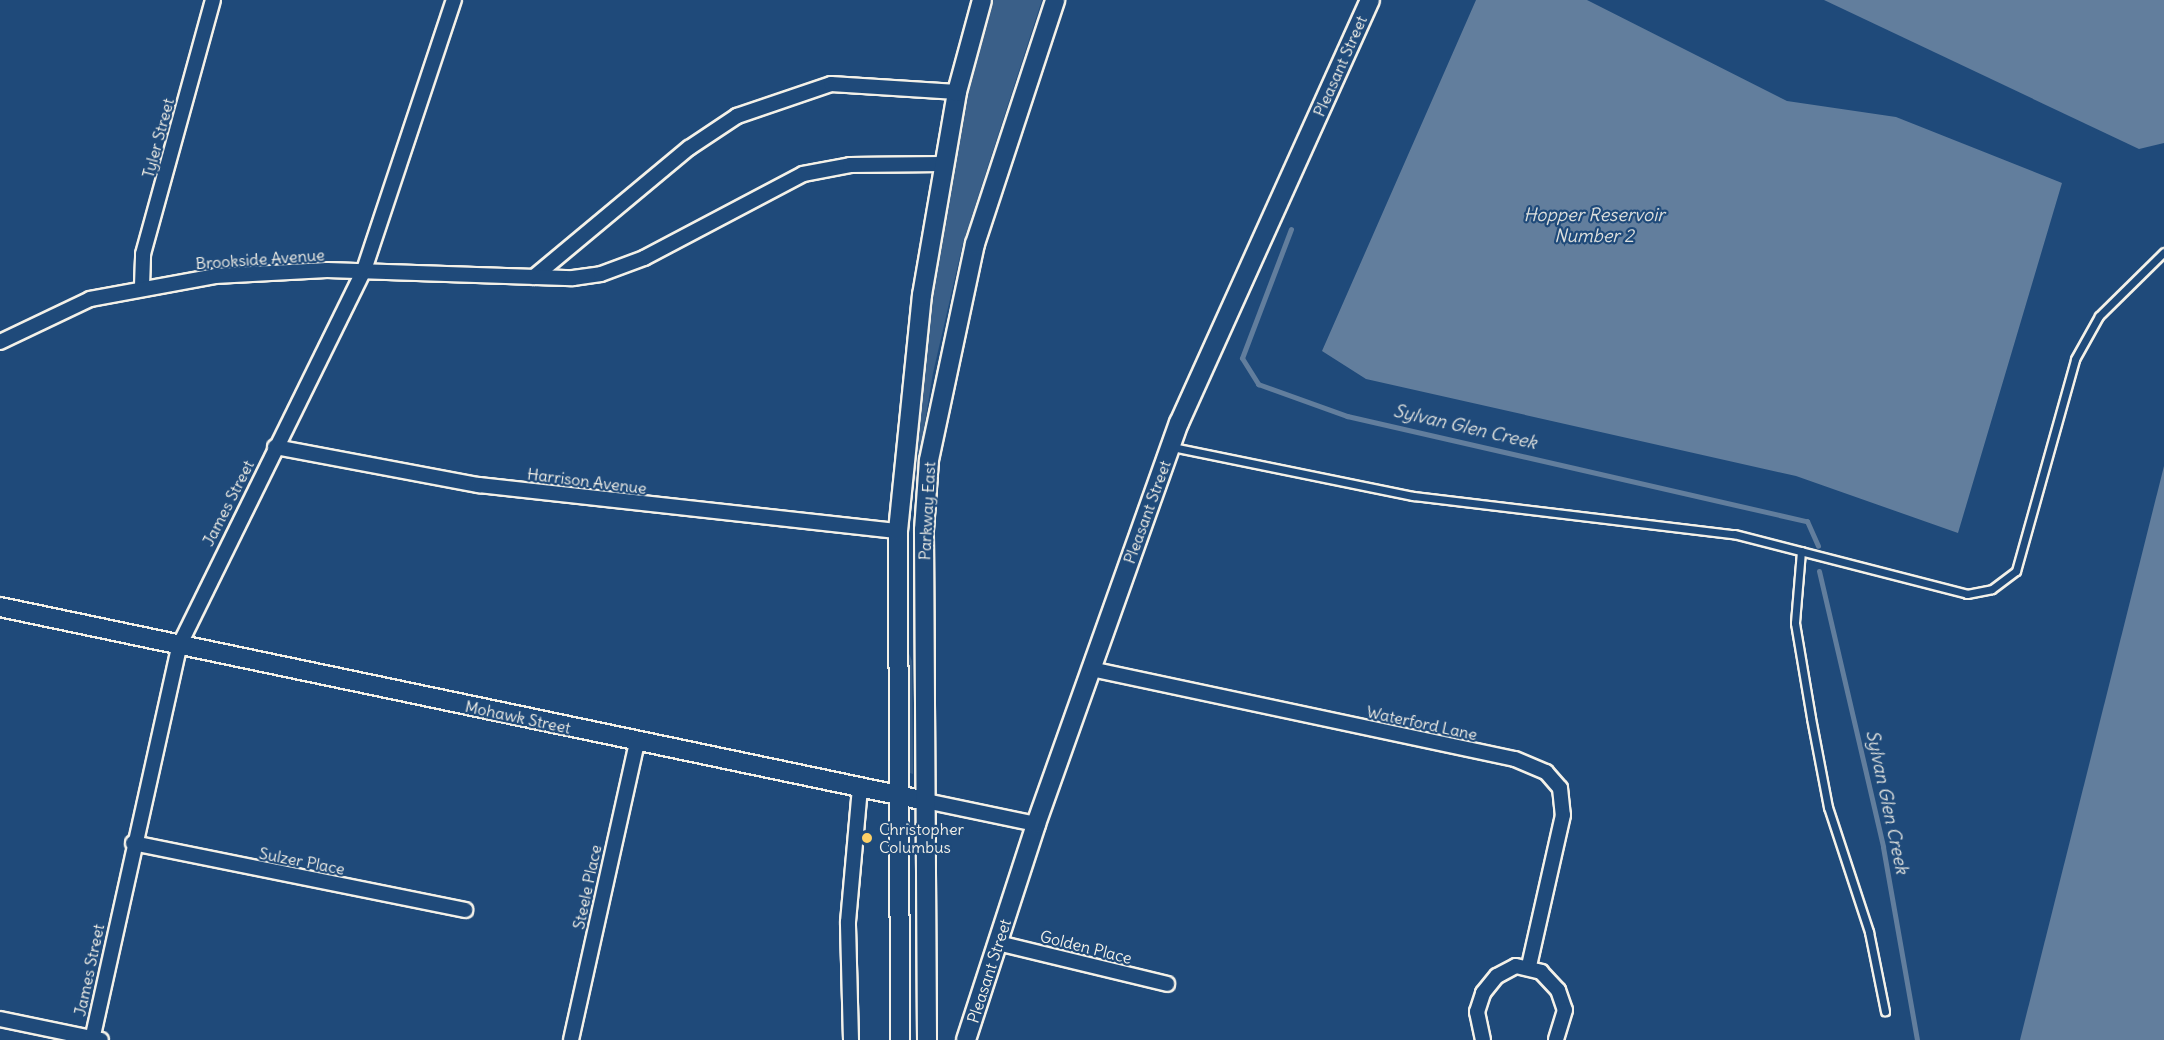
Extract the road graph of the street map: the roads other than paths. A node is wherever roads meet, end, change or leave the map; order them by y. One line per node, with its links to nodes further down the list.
1 (213, 0): 11 (street, Tyler Street)
2 (454, 0): 9 (street, James Street)
3 (982, 0): 6 (street, Parkway East)
4 (1055, 0): 23 (street, Parkway East)
5 (1370, 0): 14 (street, Pleasant Street)
6 (957, 92): 7 (street, Parkway East); 10 (street)
7 (943, 164): 10 (street, Brookside Avenue); 15 (street, Parkway East)
8 (2164, 252): 16 (lane)
9 (364, 270): 10 (street, Brookside Avenue); 11 (street, Brookside Avenue); 13 (street, James Street)
10 (534, 277)
11 (142, 286): 12 (street, Brookside Avenue)
12 (0, 342)
13 (275, 447): 15 (street, Harrison Avenue); 18 (street, James Street)
14 (1170, 447): 16 (lane); 19 (street, Pleasant Street)
15 (898, 531): 22 (street, Parkway East)
16 (1801, 551): 30 (lane)
17 (0, 607): 18 (street, Mohawk Street)
18 (180, 644): 20 (street, Mohawk Street); 25 (street, James Street)
19 (1091, 669): 24 (street, Pleasant Street); 28 (street, Waterford Lane)
20 (637, 742): 21 (street, Mohawk Street); 33 (street, Steele Place)
21 (860, 788): 22 (street, Mohawk Street); 34 (street)
22 (900, 796): 23 (street, Mohawk Street); 35 (street, Parkway East)
23 (926, 801): 24 (street, Mohawk Street); 36 (street, Parkway East)
24 (1036, 824): 27 (street, Pleasant Street)
25 (133, 843): 26 (street, Sulzer Place); 32 (street, James Street)
26 (465, 910)
27 (998, 943): 29 (street, Golden Place); 37 (street, Pleasant Street)
28 (1529, 966): 38 (street); 39 (street)
29 (1167, 984)
30 (1885, 1011)
31 (0, 1019): 32 (street)
32 (95, 1039)
33 (572, 1040)
34 (851, 1040)
35 (900, 1040)
36 (927, 1040)
37 (966, 1040)
38 (1483, 1040)
39 (1556, 1040)

